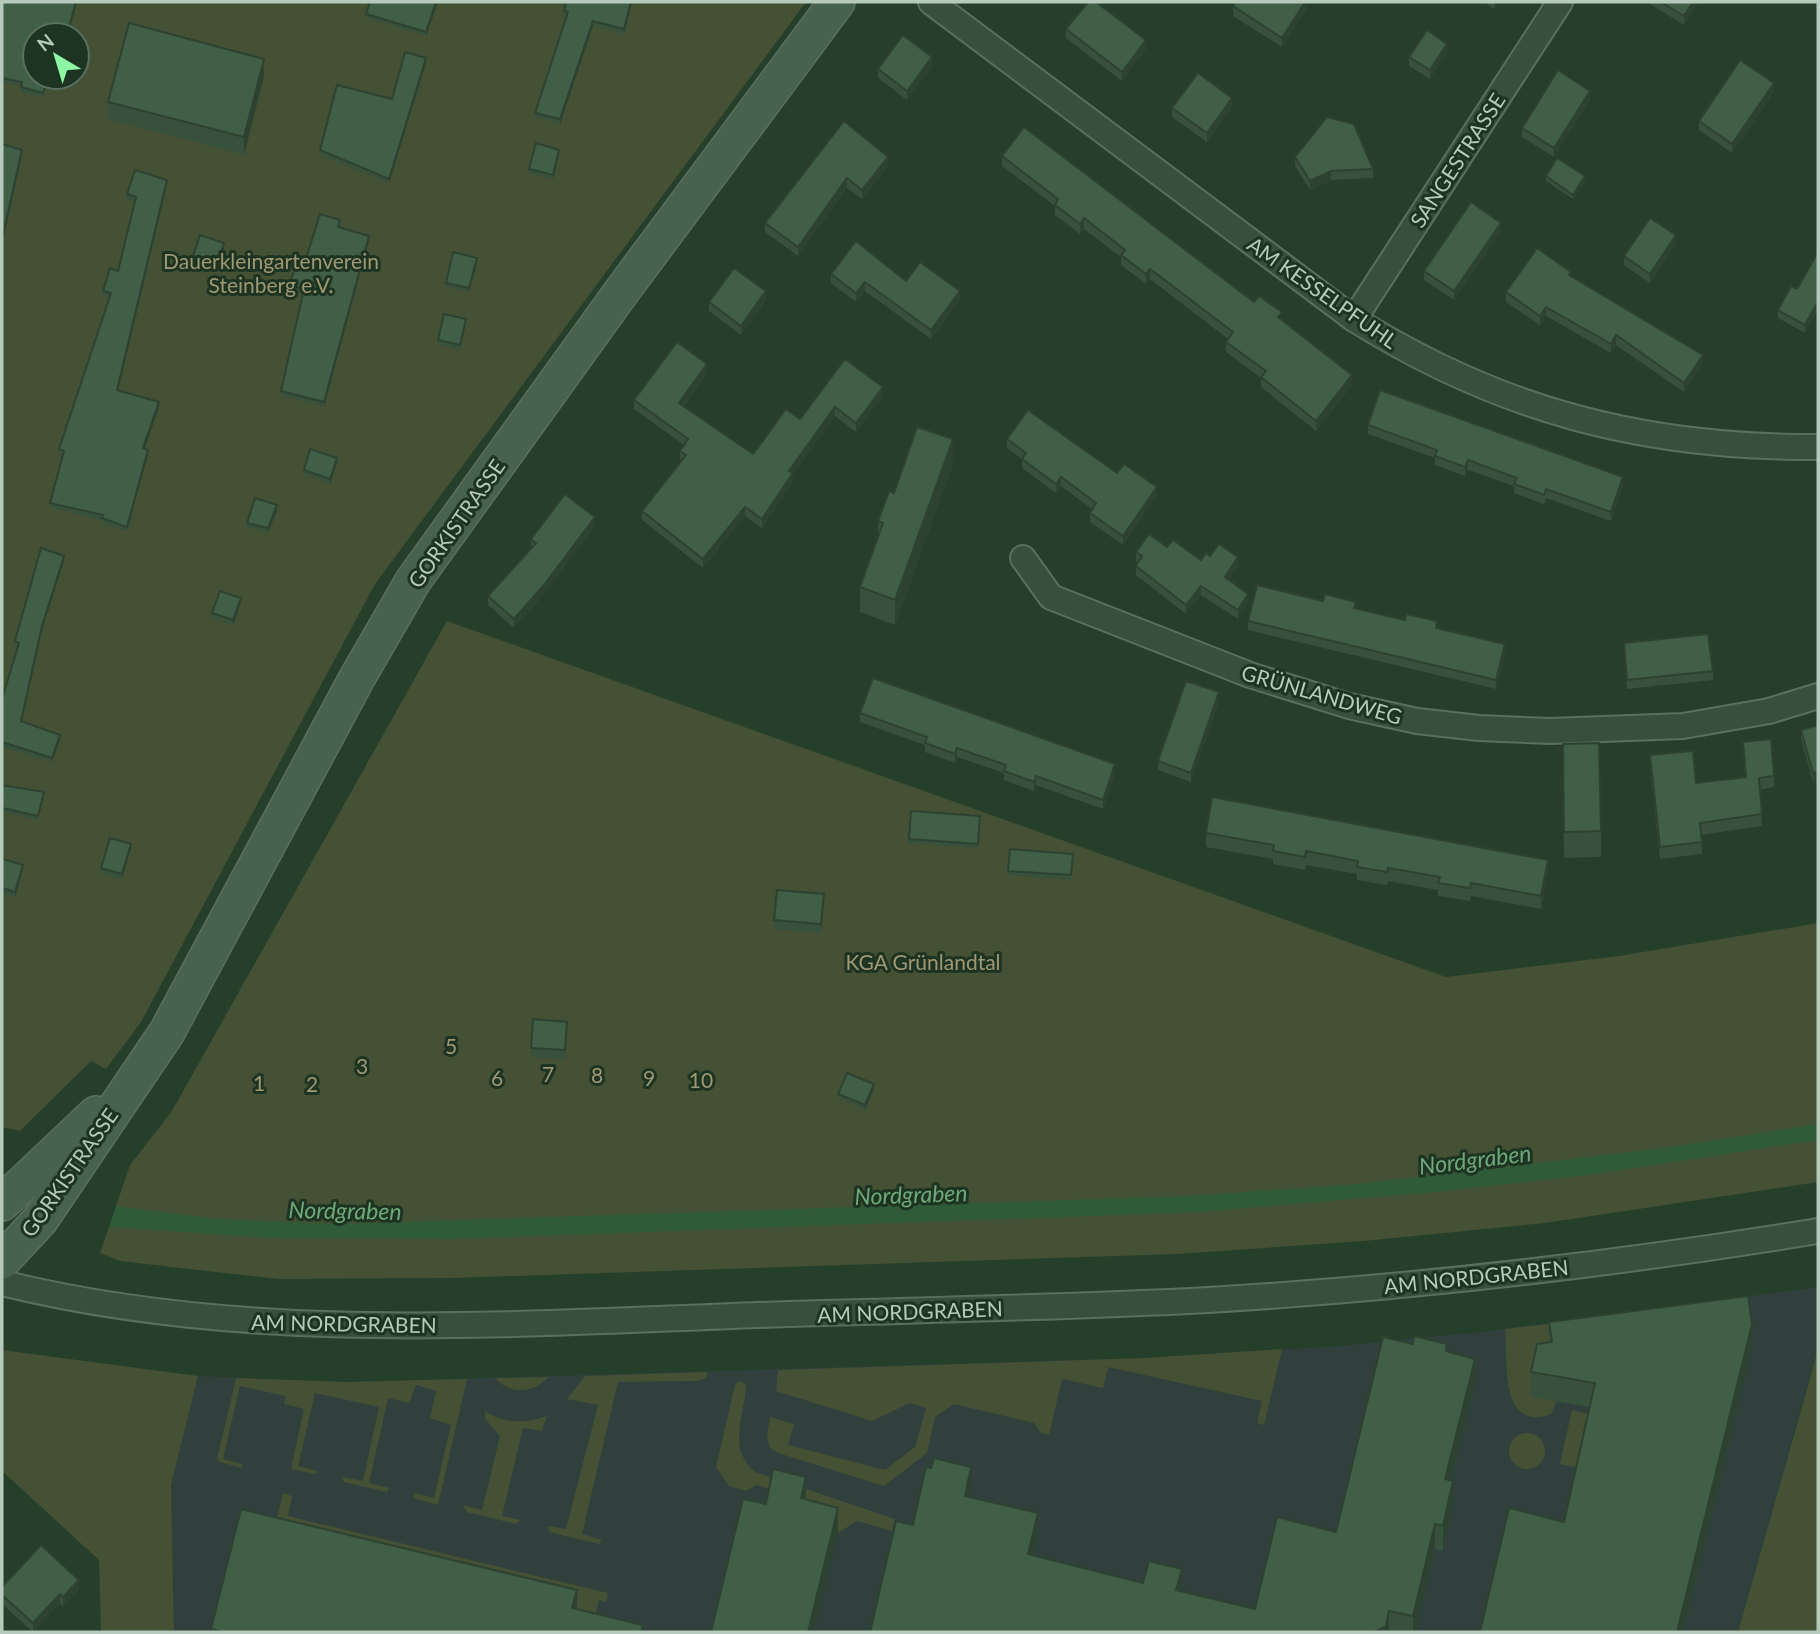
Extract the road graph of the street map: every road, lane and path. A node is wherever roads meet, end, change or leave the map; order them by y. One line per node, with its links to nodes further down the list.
1 (837, 2): 8 (main road, GORKISTRASSE)
2 (931, 2): 4 (street, AM KESSELPFUHL)
3 (1560, 2): 4 (street, SANGESTRASSE)
4 (1354, 319): 5 (street, AM KESSELPFUHL)
5 (1818, 447)
6 (1023, 558): 7 (street, GRÜNLANDWEG)
7 (1818, 696)
8 (133, 1081): 9 (main road, GORKISTRASSE); 11 (main road, GORKISTRASSE)
9 (2, 1203)
10 (1818, 1231): 12 (street, AM NORDGRABEN)
11 (12, 1250)
12 (2, 1283)

